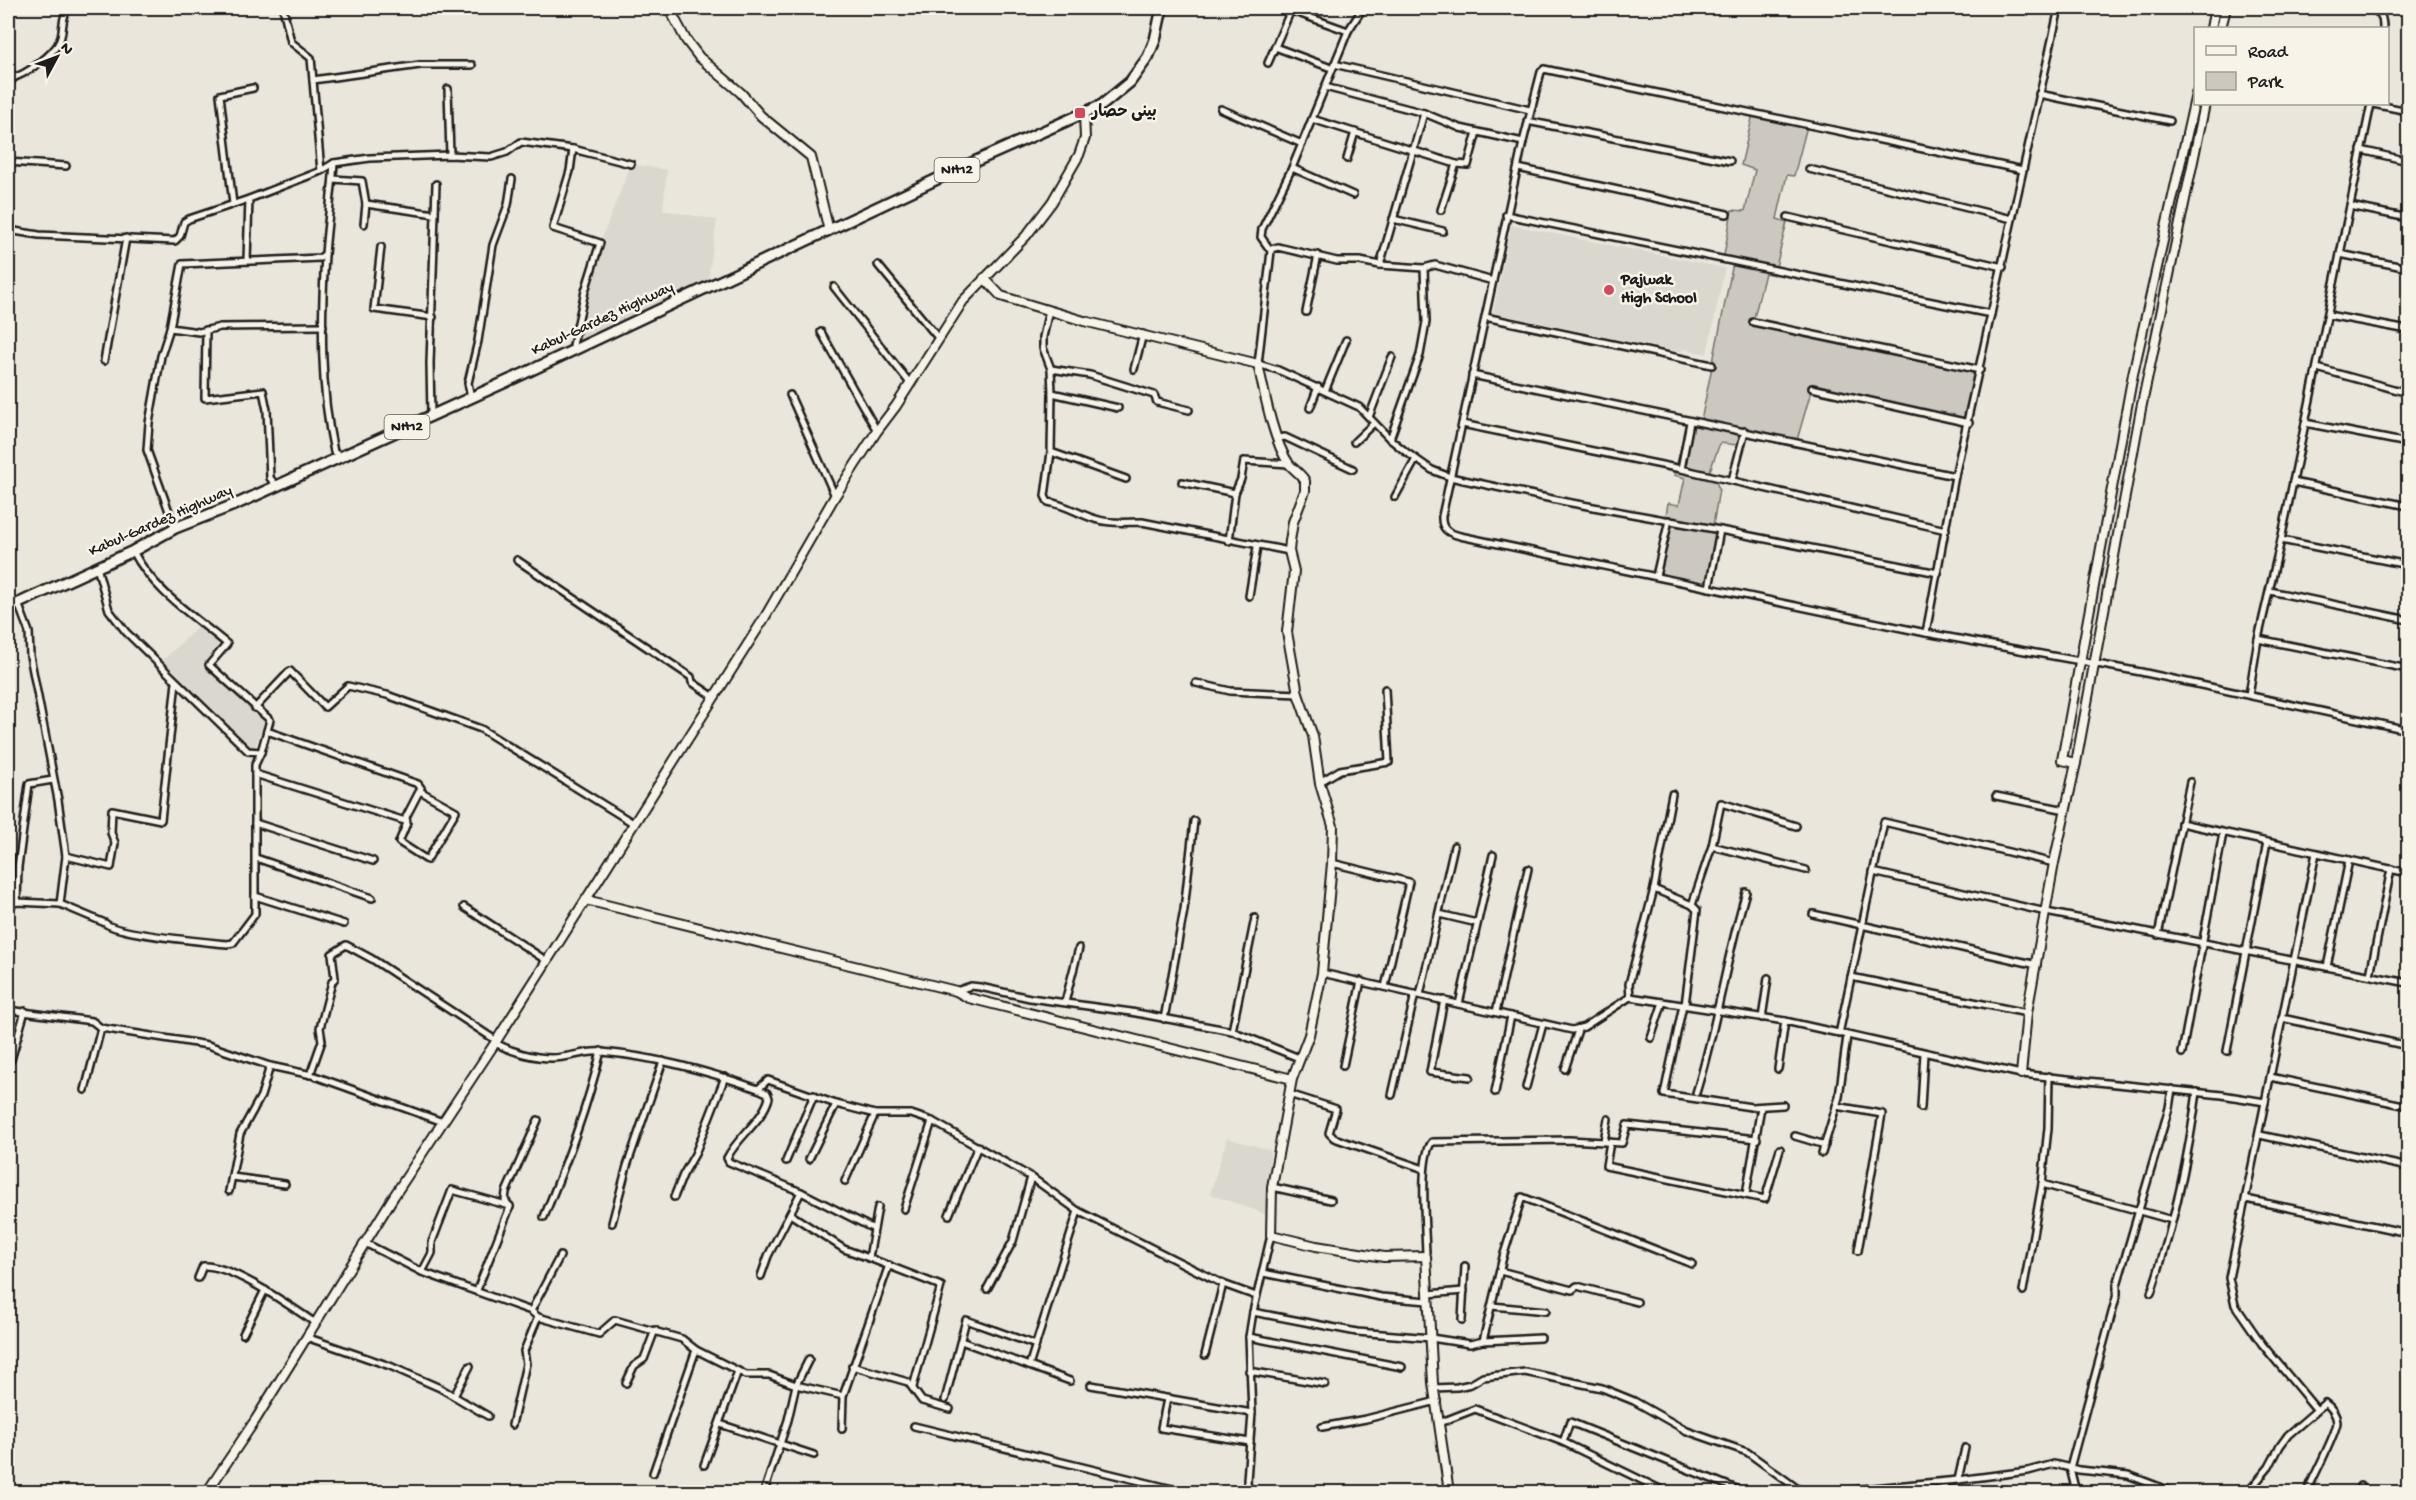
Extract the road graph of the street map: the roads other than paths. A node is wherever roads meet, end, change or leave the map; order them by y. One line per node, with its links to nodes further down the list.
1 (68, 8): 23 (street)
2 (283, 8): 24 (street)
3 (669, 8): 81 (street)
4 (1162, 8): 38 (highway, Kabul-Gardez Highway / NH12)
5 (1284, 8): 12 (street)
6 (1363, 8): 17 (street)
7 (2059, 8): 29 (street)
8 (2215, 8): 14 (street)
9 (2368, 8): 13 (street)
10 (2389, 8): 13 (street)
11 (2227, 9): 15 (street)
12 (1291, 10): 17 (street); 18 (street)
13 (2380, 14): 16 (street)
14 (2211, 27)
15 (2221, 27)
16 (2383, 27)
17 (1348, 31): 21 (street)
18 (1275, 46): 19 (street); 21 (street)
19 (1268, 63)
20 (472, 65): 24 (street)
21 (1333, 66): 25 (street); 35 (street)
22 (8, 67): 23 (street)
23 (14, 78): 27 (street)
24 (313, 80): 62 (street)
25 (1325, 87): 37 (street); 39 (street)
26 (253, 88): 68 (street)
27 (8, 89)
28 (448, 89): 49 (street)
29 (2039, 94): 41 (street); 61 (street)
30 (2194, 103): 122 (street)
31 (2205, 105): 124 (street)
32 (2372, 105): 48 (street)
33 (2377, 105): 36 (street)
34 (1221, 110): 45 (street)
35 (1530, 110): 40 (street); 61 (street)
36 (2409, 111)
37 (1424, 113): 43 (street); 47 (street)
38 (1084, 114): 81 (highway, Kabul-Gardez Highway / NH12); 95 (street)
39 (1312, 119): 42 (street); 45 (street)
40 (1527, 121): 44 (street); 51 (street)
41 (2170, 121)
42 (1355, 132): 47 (street); 50 (street)
43 (1477, 132): 44 (street); 56 (street)
44 (1523, 141): 59 (street)
45 (1302, 144): 58 (street)
46 (573, 149): 49 (street); 55 (street); 113 (street)
47 (1414, 150): 56 (street); 77 (street)
48 (2361, 150): 52 (street); 70 (street)
49 (450, 155): 54 (street)
50 (1347, 159)
51 (1730, 161)
52 (2409, 161)
53 (8, 162): 57 (street)
54 (334, 163): 62 (street); 63 (street)
55 (631, 164)
56 (1456, 164): 71 (street)
57 (66, 166)
58 (1292, 168): 66 (street); 85 (street)
59 (1518, 168): 73 (street); 74 (street)
60 (1809, 169): 78 (street)
61 (2023, 170): 78 (street)
62 (321, 171): 67 (street)
63 (333, 179): 69 (street); 86 (street)
64 (512, 179): 134 (street)
65 (436, 184): 72 (street)
66 (1353, 195)
67 (249, 199): 68 (street); 89 (street)
68 (233, 204): 83 (street)
69 (366, 204): 72 (street); 79 (street)
70 (2350, 206): 76 (street); 87 (street)
71 (1441, 210)
72 (435, 214): 102 (street)
73 (1727, 214)
74 (1506, 215): 96 (street); 100 (street)
75 (1788, 217): 92 (street)
76 (2409, 218)
77 (1393, 219): 82 (street); 91 (street)
78 (2012, 219): 92 (street)
79 (364, 224)
80 (8, 230): 83 (street)
81 (829, 231): 113 (highway, Kabul-Gardez Highway / NH12)
82 (1443, 231)
83 (126, 238): 115 (street)
84 (381, 247): 102 (street)
85 (1271, 249): 88 (street); 116 (street)
86 (325, 254): 89 (street); 105 (street)
87 (2340, 254): 94 (street); 101 (street)
88 (1317, 255): 91 (street); 99 (street)
89 (247, 260): 106 (street)
90 (878, 265): 111 (street)
91 (1380, 265): 93 (street)
92 (2003, 267): 100 (street)
93 (1424, 268): 96 (street); 148 (street)
94 (2409, 268)
95 (984, 278): 98 (street); 111 (street)
96 (1493, 281): 103 (street)
97 (834, 287): 125 (street)
98 (1049, 310): 110 (street); 119 (street)
99 (1306, 312)
100 (1991, 314): 121 (street)
101 (2328, 315): 108 (street); 118 (street)
102 (433, 316): 138 (street)
103 (1485, 316): 117 (street); 123 (street)
104 (1753, 322): 121 (street)
105 (323, 326): 107 (street); 152 (street)
106 (170, 328): 107 (street); 169 (street)
107 (206, 330): 163 (street)
108 (2409, 330)
109 (821, 332): 145 (street)
110 (1143, 334): 116 (street); 120 (street)
111 (939, 339): 125 (street)
112 (1346, 340): 129 (street)
113 (575, 350): 134 (highway, Kabul-Gardez Highway / NH12)
114 (1392, 357): 139 (street)
115 (104, 362)
116 (1258, 364): 126 (street); 147 (street)
117 (1712, 365)
118 (2317, 368): 132 (street); 143 (street)
119 (1051, 369): 130 (street); 137 (street)
120 (1134, 369)
121 (1980, 370): 142 (street)
122 (2133, 374): 124 (street); 128 (street)
123 (1472, 375): 140 (street); 144 (street)
124 (2147, 377): 131 (street)
125 (909, 382): 145 (street)
126 (1318, 387): 129 (street); 136 (street)
127 (1812, 388): 142 (street)
128 (2130, 390): 131 (street); 190 (street)
129 (1325, 391): 139 (street)
130 (1052, 393): 135 (street); 151 (street)
131 (2144, 393): 191 (street)
132 (2409, 393)
133 (790, 395): 165 (street)
134 (471, 398): 138 (highway, Kabul-Gardez Highway / NH12)
135 (1118, 408)
136 (1310, 408)
137 (1189, 410)
138 (431, 416): 152 (highway, Kabul-Gardez Highway / NH12)
139 (1369, 417): 141 (street)
140 (1690, 422): 146 (street); 156 (street)
141 (1374, 423): 148 (street); 149 (street)
142 (1968, 423): 157 (street)
143 (2306, 423): 150 (street); 162 (street)
144 (1462, 424): 156 (street); 158 (street)
145 (877, 431): 165 (street)
146 (1745, 431): 157 (street); 160 (street)
147 (1278, 438): 154 (street); 155 (street)
148 (1390, 439): 153 (street)
149 (1354, 442)
150 (2409, 443)
151 (1051, 452): 159 (street); 173 (street)
152 (340, 456): 163 (highway, Kabul-Gardez Highway / NH12)
153 (1416, 459): 158 (street); 166 (street)
154 (1289, 464): 164 (street); 176 (street)
155 (1353, 469)
156 (1682, 469): 160 (street)
157 (1955, 476): 171 (street)
158 (1450, 477): 168 (street); 181 (street)
159 (1126, 479)
160 (1732, 480): 171 (street)
161 (1182, 482): 164 (street)
162 (2293, 482): 167 (street); 172 (street)
163 (276, 485): 169 (highway, Kabul-Gardez Highway / NH12)
164 (1235, 493): 173 (street)
165 (835, 496): 198 (street)
166 (1395, 497)
167 (2409, 506)
168 (1669, 520): 170 (street); 181 (street)
169 (175, 528): 175 (highway, Kabul-Gardez Highway / NH12)
170 (1720, 530): 180 (street); 182 (street)
171 (1946, 530): 180 (street)
172 (2281, 540): 178 (street); 183 (street)
173 (1229, 541): 174 (street)
174 (1257, 547): 176 (street); 184 (street)
175 (134, 551): 179 (highway, Kabul-Gardez Highway / NH12); 199 (street)
176 (1289, 551): 196 (street)
177 (517, 560): 198 (street)
178 (2409, 565)
179 (98, 567): 185 (highway, Kabul-Gardez Highway / NH12); 193 (street)
180 (1938, 573): 188 (street)
181 (1656, 576): 182 (street)
182 (1709, 588): 188 (street)
183 (2270, 591): 187 (street); 189 (street)
184 (1249, 596)
185 (18, 603): 186 (highway, Kabul-Gardez Highway / NH12); 205 (street)
186 (8, 608)
187 (2409, 620)
188 (1926, 633): 190 (street)
189 (2258, 639): 192 (street); 197 (street)
190 (2080, 661): 191 (street); 203 (street)
191 (2093, 663): 197 (street); 203 (street)
192 (2409, 669)
193 (176, 682): 202 (street); 224 (street)
194 (1196, 683): 196 (street)
195 (1385, 689): 206 (street)
196 (1298, 694): 206 (street)
197 (2249, 695): 200 (street)
198 (714, 697): 215 (street)
199 (255, 708): 201 (street); 215 (street)
200 (2409, 730)
201 (267, 731): 202 (street); 208 (street)
202 (261, 752): 204 (street)
203 (2076, 763): 211 (street)
204 (255, 774): 212 (street); 214 (street)
205 (53, 780): 224 (street); 240 (street)
206 (1320, 782): 228 (street)
207 (2190, 782): 216 (street)
208 (420, 791): 212 (street); 212 (street)
209 (1672, 794): 235 (street)
210 (1996, 796): 211 (street)
211 (2066, 810): 229 (street)
212 (405, 821)
213 (1194, 821): 283 (street)
214 (255, 823): 225 (street); 227 (street)
215 (633, 823): 239 (street)
216 (2181, 823): 218 (street); 252 (street)
217 (1796, 826): 221 (street)
218 (2223, 832): 219 (street); 253 (street)
219 (2267, 842): 222 (street); 255 (street)
220 (1454, 846): 246 (street)
221 (1712, 846): 232 (street); 243 (street)
222 (2316, 853): 226 (street); 256 (street)
223 (1494, 855): 249 (street)
224 (66, 856): 242 (street)
225 (256, 858): 237 (street); 238 (street)
226 (2349, 860): 231 (street); 259 (street)
227 (373, 861)
228 (1332, 863): 260 (street); 266 (street)
229 (2054, 863): 233 (street); 245 (street)
230 (1528, 869): 278 (street)
231 (2391, 869): 234 (street); 261 (street)
232 (1806, 870)
233 (1873, 872): 245 (street); 251 (street)
234 (2409, 873)
235 (1654, 889): 243 (street); 269 (street)
236 (1746, 892): 276 (street)
237 (255, 896): 242 (street); 250 (street)
238 (372, 898)
239 (586, 900): 257 (street); 267 (street)
240 (17, 902): 241 (street); 242 (street)
241 (8, 904)
242 (60, 904)
243 (1692, 905): 274 (street)
244 (464, 907): 257 (street)
245 (2046, 912): 252 (street); 258 (street)
246 (1439, 914): 249 (street); 268 (street)
247 (1813, 914): 251 (street)
248 (1255, 918): 288 (street)
249 (1477, 923): 273 (street)
250 (344, 924)
251 (1862, 925): 258 (street); 262 (street)
252 (2158, 935): 253 (street)
253 (2202, 943): 255 (street); 297 (street)
254 (1078, 948): 271 (street)
255 (2247, 951): 256 (street); 295 (street)
256 (2293, 960): 259 (street); 282 (street)
257 (548, 961): 292 (street)
258 (2037, 965): 279 (street)
259 (2327, 967): 261 (street)
260 (1322, 973): 264 (street); 298 (street)
261 (2370, 975): 265 (street)
262 (1851, 977): 279 (street); 289 (street)
263 (1768, 978): 281 (street)
264 (1361, 981): 266 (street); 302 (street)
265 (2409, 983)
266 (1385, 987): 268 (street)
267 (956, 991): 271 (street); 311 (street)
268 (1417, 994): 270 (street); 321 (street)
269 (1630, 997): 272 (street); 287 (street)
270 (1444, 1000): 273 (street); 309 (street)
271 (1065, 1002): 283 (street)
272 (1663, 1002): 274 (street); 291 (street)
273 (1459, 1004): 278 (street)
274 (1684, 1005): 276 (street); 327 (street)
275 (8, 1010): 277 (street)
276 (1717, 1010): 281 (street); 318 (street)
277 (25, 1011): 286 (street); 299 (street)
278 (1496, 1012): 280 (street)
279 (2027, 1013): 305 (street)
280 (1511, 1016): 285 (street); 316 (street)
281 (1762, 1018): 284 (street)
282 (2282, 1018): 293 (street); 310 (street)
283 (1164, 1019): 288 (street)
284 (1785, 1021): 289 (street); 304 (street)
285 (1543, 1024): 287 (street); 312 (street)
286 (101, 1028): 301 (street); 315 (street)
287 (1578, 1030): 303 (street)
288 (1232, 1031): 298 (street)
289 (1839, 1034): 290 (street)
290 (1847, 1036): 296 (street); 325 (street)
291 (1651, 1038)
292 (496, 1042): 294 (street); 306 (street); 333 (street)
293 (2409, 1046)
294 (601, 1051): 300 (street); 365 (street)
295 (2227, 1051)
296 (1924, 1053): 305 (street); 328 (street)
297 (2182, 1053)
298 (1299, 1058): 311 (street)
299 (11, 1060)
300 (663, 1061): 308 (street); 367 (street)
301 (270, 1066): 306 (street); 347 (street)
302 (1342, 1066)
303 (1565, 1069)
304 (1779, 1069)
305 (2021, 1074): 307 (street)
306 (310, 1075): 333 (street)
307 (2049, 1076): 314 (street); 350 (street)
308 (725, 1077): 313 (street); 355 (street)
309 (1470, 1077)
310 (2270, 1077): 322 (street); 326 (street)
311 (1292, 1079): 319 (street)
312 (1526, 1087)
313 (758, 1089): 320 (street); 353 (street)
314 (2172, 1089): 317 (street); 362 (street)
315 (85, 1090)
316 (1495, 1092)
317 (2198, 1092): 322 (street); 366 (street)
318 (1696, 1093)
319 (1289, 1094): 345 (street); 351 (street)
320 (814, 1095): 323 (street); 343 (street)
321 (1392, 1095)
322 (2265, 1102): 334 (street)
323 (836, 1104): 329 (street); 342 (street)
324 (1783, 1106): 327 (street)
325 (1836, 1106): 338 (street); 372 (street)
326 (2409, 1106)
327 (1761, 1107): 336 (street)
328 (1921, 1108)
329 (875, 1114): 332 (street); 348 (street)
330 (1608, 1119): 337 (street)
331 (538, 1120): 358 (street)
332 (932, 1121): 339 (street); 360 (street)
333 (443, 1122): 371 (street)
334 (2259, 1135): 344 (street); 356 (street)
335 (1795, 1137): 338 (street)
336 (1757, 1139): 337 (street); 354 (street)
337 (1607, 1141): 345 (street); 354 (street)
338 (1825, 1145): 341 (street)
339 (978, 1146): 346 (street); 364 (street)
340 (1780, 1149): 354 (street)
341 (1822, 1153)
342 (810, 1159)
343 (786, 1161)
344 (2409, 1167)
345 (1424, 1169): 374 (street)
346 (1031, 1177): 361 (street); 385 (street)
347 (232, 1178): 349 (street); 352 (street)
348 (845, 1181)
349 (285, 1184)
350 (2042, 1184): 362 (street); 389 (street)
351 (1272, 1187): 357 (street); 370 (street)
352 (229, 1191)
353 (801, 1192): 363 (street); 368 (street)
354 (1746, 1194)
355 (675, 1197)
356 (2246, 1199): 369 (street); 432 (street)
357 (1331, 1200)
358 (510, 1206): 380 (street); 387 (street)
359 (878, 1207): 368 (street)
360 (904, 1209)
361 (1077, 1211): 384 (street); 409 (street)
362 (2138, 1211): 366 (street); 447 (street)
363 (790, 1214): 375 (street); 382 (street)
364 (949, 1215)
365 (544, 1217)
366 (2172, 1220): 390 (street)
367 (612, 1223)
368 (874, 1229): 375 (street)
369 (2409, 1233)
370 (1271, 1235): 374 (street); 381 (street)
371 (365, 1243): 380 (street); 400 (street)
372 (1858, 1251)
373 (560, 1256): 395 (street)
374 (1426, 1256): 392 (street)
375 (869, 1258): 377 (street)
376 (1692, 1264): 379 (street)
377 (889, 1265): 414 (street); 424 (street)
378 (1465, 1266): 388 (street)
379 (1500, 1271): 393 (street); 394 (street)
380 (422, 1272): 387 (street)
381 (1263, 1274): 391 (street); 392 (street)
382 (761, 1276)
383 (198, 1278): 386 (street)
384 (1223, 1284): 391 (street); 411 (street)
385 (987, 1289)
386 (264, 1290): 400 (street); 402 (street)
387 (477, 1290): 395 (street)
388 (1464, 1291): 392 (street); 399 (street)
389 (2023, 1291)
390 (2151, 1293)
391 (1256, 1296): 397 (street)
392 (1428, 1297): 405 (street)
393 (1637, 1302)
394 (1492, 1306): 396 (street); 408 (street)
395 (531, 1311): 398 (street)
396 (1546, 1311)
397 (1253, 1312): 404 (street); 405 (street)
398 (538, 1317): 401 (street); 437 (street)
399 (1462, 1320)
400 (314, 1322): 403 (street)
401 (656, 1330): 410 (street); 420 (street)
402 (243, 1334)
403 (306, 1337): 426 (street); 451 (street)
404 (1249, 1338): 416 (street); 418 (street)
405 (1431, 1338): 408 (street); 425 (street)
406 (1541, 1338): 408 (street)
407 (961, 1341): 409 (street); 415 (street); 429 (street)
408 (1483, 1341)
409 (1036, 1345): 415 (street)
410 (696, 1350): 417 (street); 448 (street)
411 (1205, 1355)
412 (809, 1359): 422 (street)
413 (470, 1366): 426 (street)
414 (852, 1366): 424 (street); 427 (street)
415 (1029, 1366): 419 (street)
416 (1402, 1367)
417 (738, 1371): 422 (street); 436 (street)
418 (1250, 1371): 421 (street); 433 (street)
419 (1070, 1381)
420 (626, 1383)
421 (1325, 1384)
422 (796, 1385): 427 (street); 443 (street)
423 (1091, 1385): 428 (street)
424 (913, 1387): 431 (street)
425 (1434, 1388): 430 (street); 458 (street)
426 (454, 1396): 434 (street)
427 (843, 1396): 440 (street)
428 (1167, 1399): 433 (street); 441 (street)
429 (945, 1400)
430 (1437, 1401): 435 (street); 439 (street)
431 (950, 1409)
432 (2316, 1409): 462 (street); 463 (street)
433 (1252, 1413): 441 (street)
434 (488, 1416)
435 (1438, 1423): 442 (street); 455 (street)
436 (720, 1424): 443 (street); 446 (street)
437 (512, 1425)
438 (914, 1426): 453 (street)
439 (1322, 1427)
440 (842, 1429)
441 (1250, 1442): 454 (street)
442 (1563, 1442): 456 (street); 457 (street)
443 (779, 1444): 445 (street); 452 (street)
444 (1965, 1448): 449 (street)
445 (814, 1455)
446 (704, 1465)
447 (2070, 1468): 449 (street); 460 (street); 461 (street)
448 (653, 1473)
449 (1958, 1480): 459 (street)
450 (2360, 1486): 464 (street)
451 (207, 1492)
452 (764, 1492)
453 (1185, 1492)
454 (1248, 1492)
455 (1449, 1492)
456 (1666, 1492)
457 (1744, 1492)
458 (1802, 1492)
459 (1830, 1492)
460 (2076, 1492)
461 (2173, 1492)
462 (2248, 1492)
463 (2307, 1492)
464 (2358, 1492)

